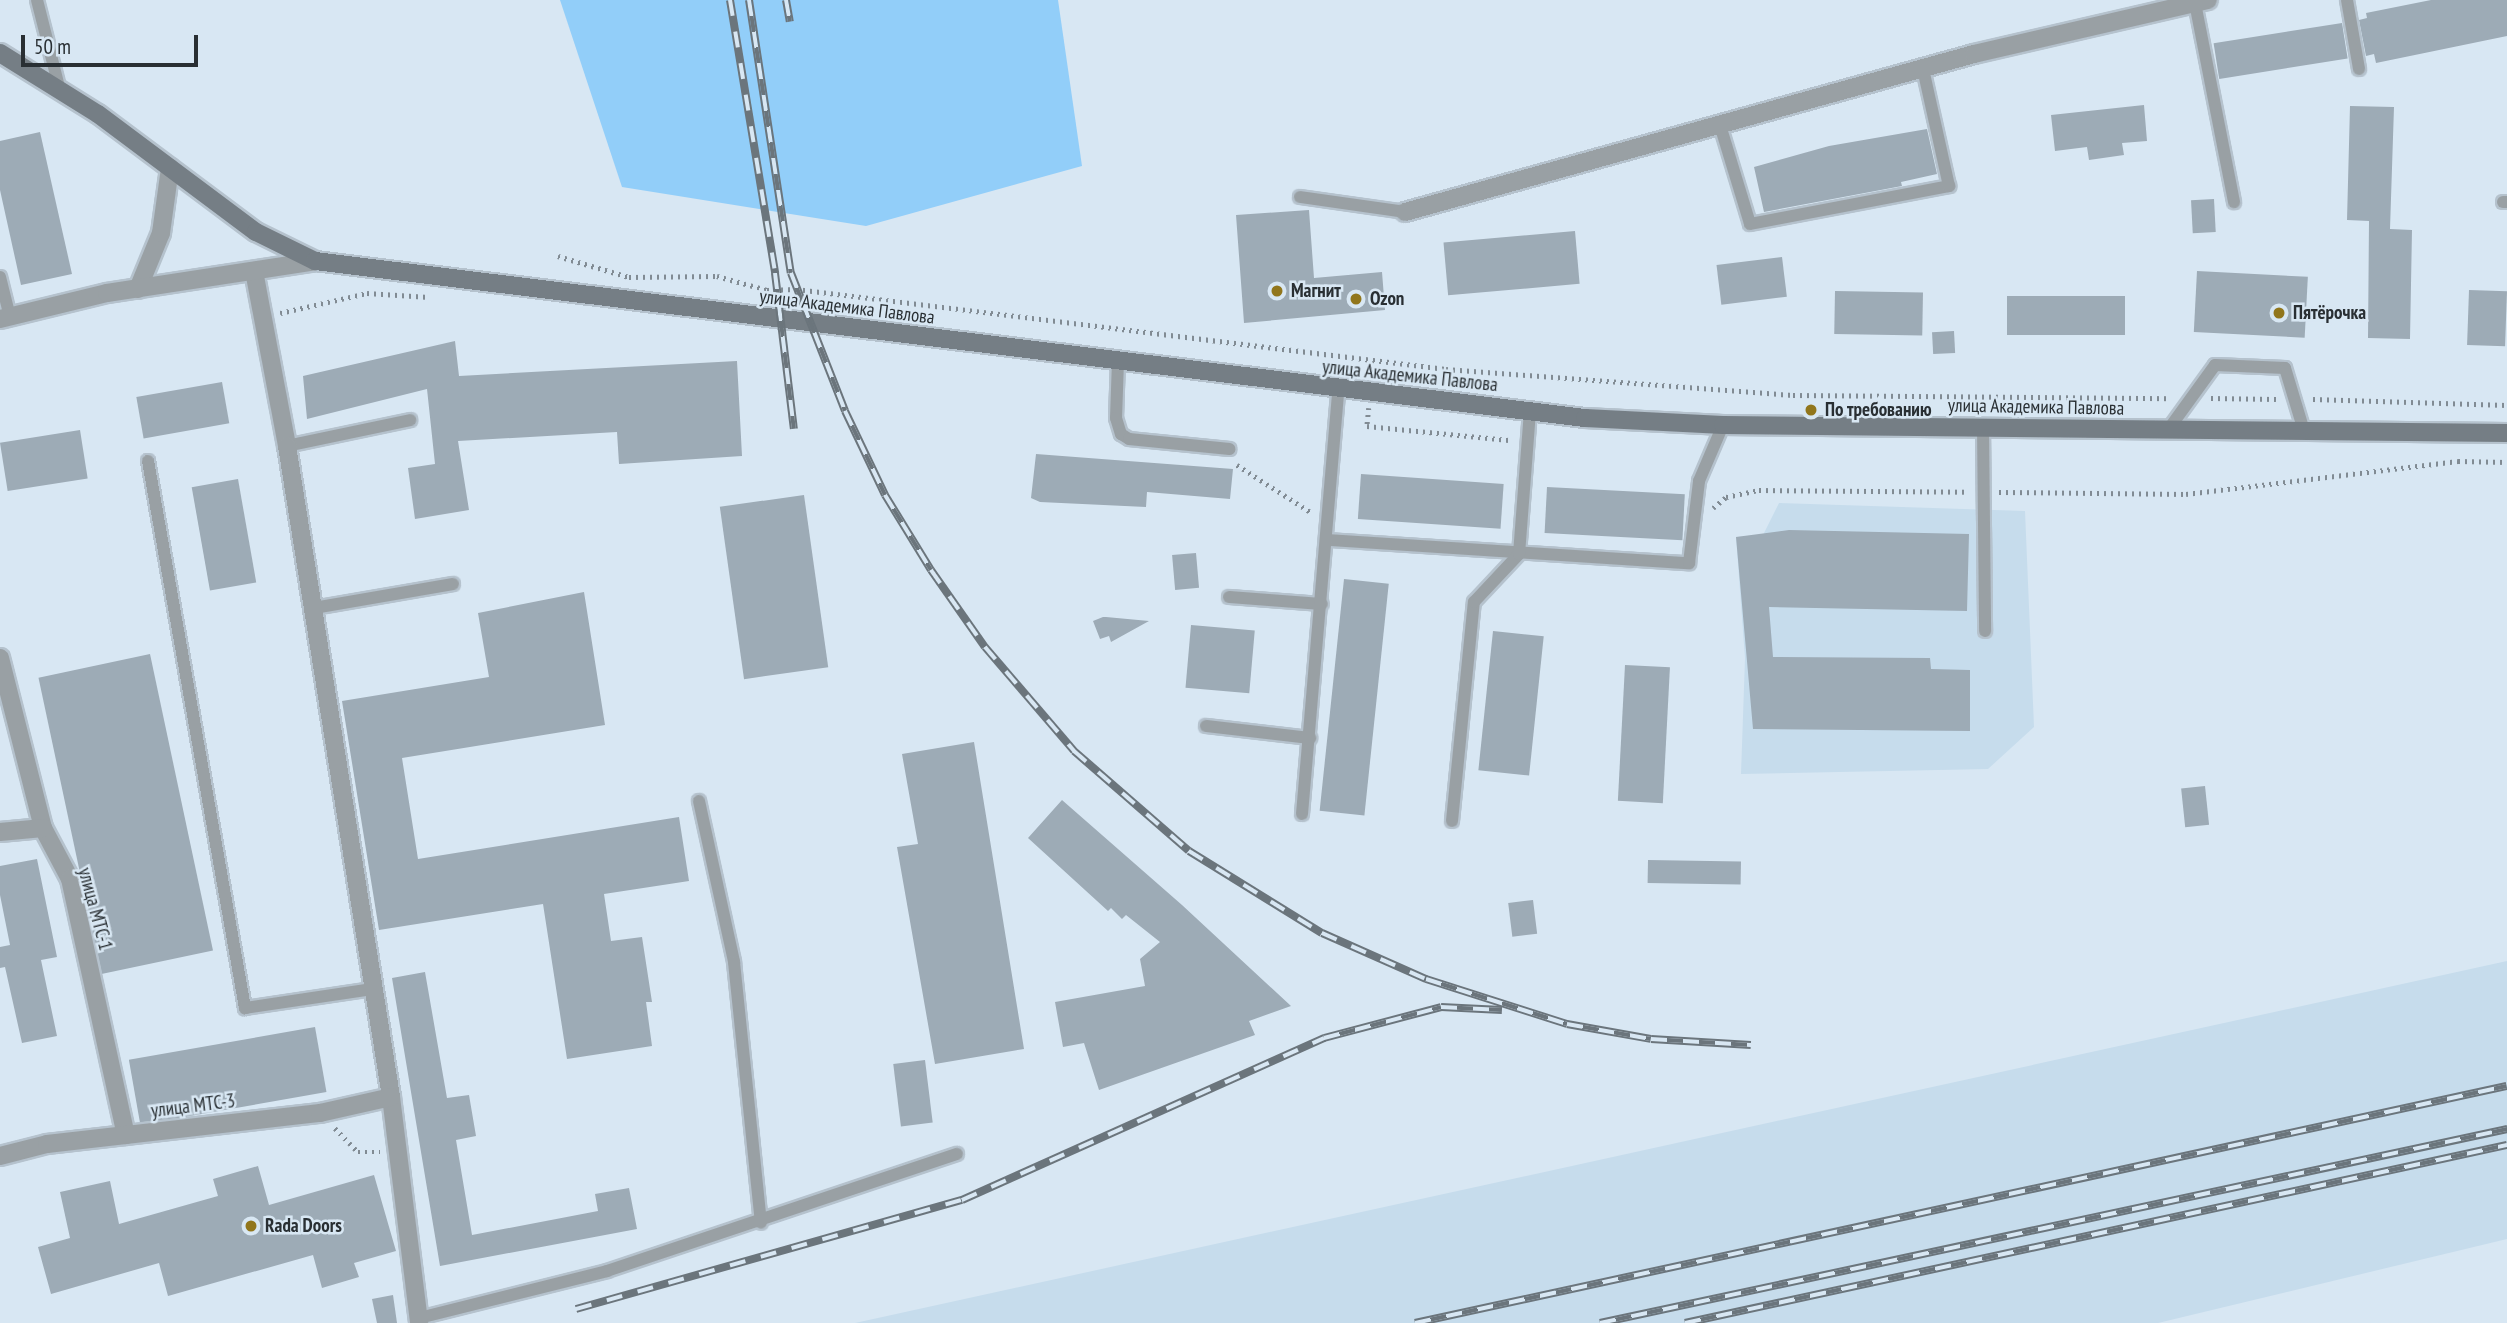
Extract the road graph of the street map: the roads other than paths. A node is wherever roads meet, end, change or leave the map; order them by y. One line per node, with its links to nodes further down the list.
1 (37, 0): 7 (lane)
2 (2347, 0): 6 (lane)
3 (2201, 1): 5 (street); 11 (lane)
4 (0, 53): 7 (street, улица Академика Павлова)
5 (1923, 69): 8 (street); 8 (lane)
6 (2358, 69)
7 (59, 87): 9 (street, улица Академика Павлова)
8 (1720, 125): 12 (street)
9 (170, 168): 13 (street, улица Академика Павлова); 16 (street)
10 (1300, 197): 12 (lane)
11 (2234, 202)
12 (1405, 212)
13 (315, 261): 14 (street); 18 (street, улица Академика Павлова)
14 (254, 271): 16 (street); 27 (street)
15 (0, 277): 17 (lane)
16 (138, 289): 17 (street)
17 (5, 318)
18 (1118, 361): 19 (street, улица Академика Павлова); 28 (lane)
19 (1338, 390): 20 (street, улица Академика Павлова); 30 (lane)
20 (1530, 410): 22 (street, улица Академика Павлова); 31 (lane)
21 (410, 420): 27 (lane)
22 (1723, 425): 23 (street, улица Академика Павлова); 31 (lane)
23 (1983, 428): 24 (street, улица Академика Павлова); 36 (lane)
24 (2168, 430): 25 (street, улица Академика Павлова); 25 (lane)
25 (2304, 431): 26 (street, улица Академика Павлова)
26 (2507, 433)
27 (287, 446): 35 (street)
28 (1230, 449)
29 (148, 461): 45 (lane)
30 (1329, 540): 31 (lane); 34 (lane)
31 (1519, 554): 42 (lane)
32 (453, 584): 35 (lane)
33 (1229, 597): 34 (lane)
34 (1322, 604): 39 (lane)
35 (314, 608): 45 (street)
36 (1985, 631)
37 (0, 658): 43 (street, улица МТС-1)
38 (1206, 726): 39 (lane)
39 (1310, 738): 41 (lane)
40 (699, 801): 50 (lane)
41 (1302, 814)
42 (1452, 821)
43 (43, 828): 44 (street); 47 (street, улица МТС-1)
44 (0, 832)
45 (372, 989): 46 (street)
46 (391, 1097): 47 (street, улица МТС-3); 51 (street)
47 (126, 1135): 49 (street, улица МТС-3)
48 (957, 1154): 50 (lane)
49 (0, 1156)
50 (761, 1223): 51 (lane)
51 (419, 1320)

